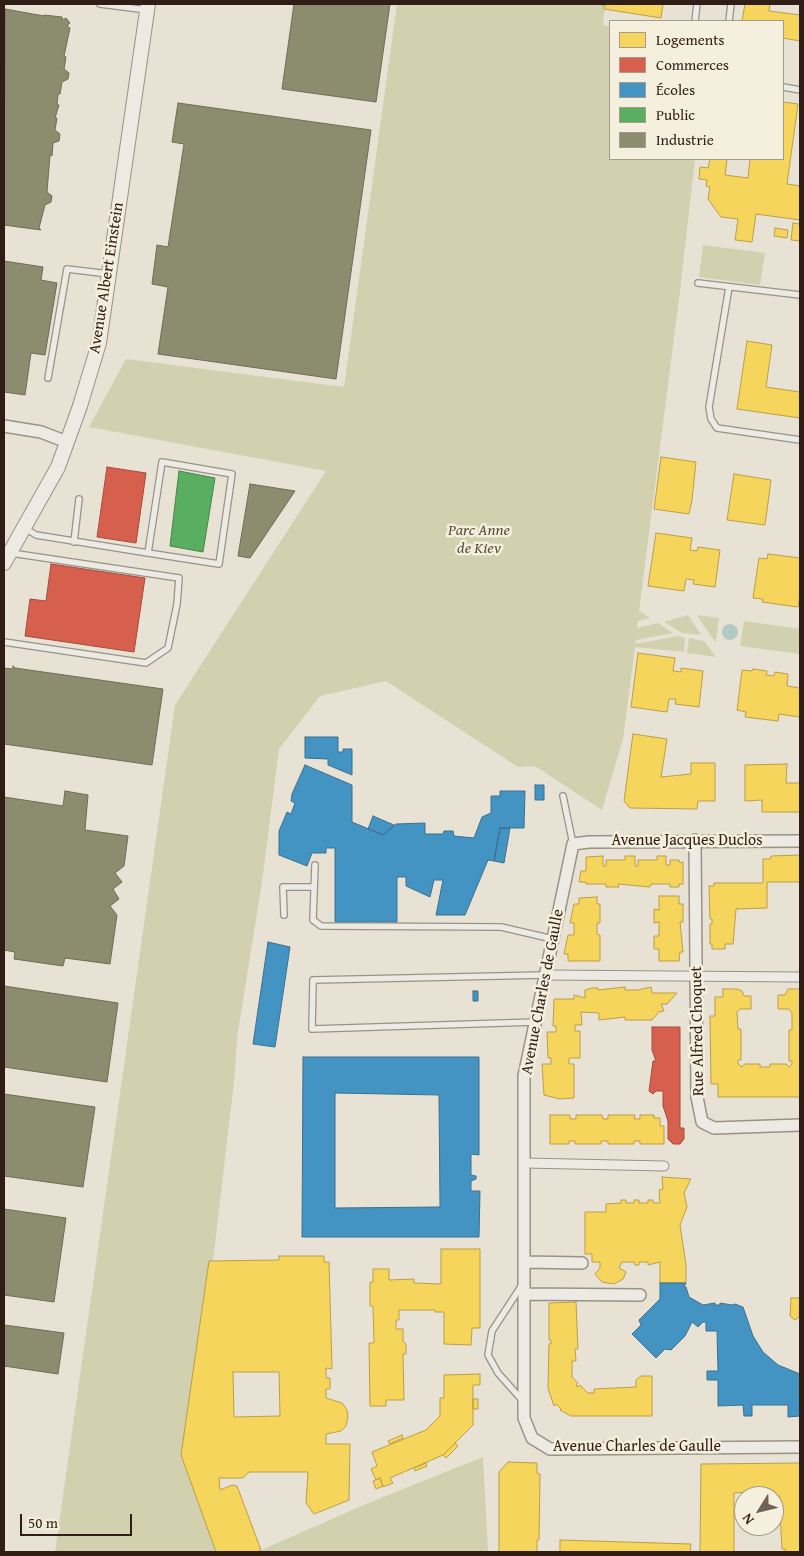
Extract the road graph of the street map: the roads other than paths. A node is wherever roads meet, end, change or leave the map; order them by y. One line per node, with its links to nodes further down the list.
1 (100, 4): 4 (lane)
2 (697, 4): 5 (lane)
3 (731, 4): 6 (lane)
4 (148, 7): 9 (street, Avenue Albert Einstein)
5 (694, 20)
6 (729, 20)
7 (784, 87): 8 (lane)
8 (800, 90)
9 (109, 274): 13 (lane); 16 (street, Avenue Albert Einstein)
10 (698, 283): 11 (lane)
11 (729, 287): 12 (lane); 15 (lane)
12 (800, 295)
13 (48, 378)
14 (4, 426): 16 (street)
15 (800, 440)
16 (68, 442): 18 (street, Avenue Albert Einstein)
17 (79, 499): 19 (lane)
18 (25, 528): 19 (lane); 21 (street, Avenue Albert Einstein)
19 (74, 542): 20 (lane)
20 (148, 553): 20 (lane)
21 (7, 558): 22 (lane)
22 (4, 642)
23 (563, 796): 26 (lane)
24 (695, 840): 25 (street, Avenue Jacques Duclos); 26 (street, Avenue Jacques Duclos); 31 (street, Rue Alfred Choquet)
25 (800, 841)
26 (573, 844): 30 (street, Avenue Charles de Gaulle)
27 (315, 865): 28 (lane)
28 (314, 887): 29 (lane); 30 (lane)
29 (284, 914)
30 (553, 940): 32 (street, Avenue Charles de Gaulle)
31 (696, 974): 32 (street); 33 (street); 35 (street, Rue Alfred Choquet)
32 (546, 975): 34 (street, Avenue Charles de Gaulle); 34 (lane)
33 (800, 976)
34 (536, 1022): 36 (street, Avenue Charles de Gaulle)
35 (800, 1125)
36 (525, 1163): 37 (street); 38 (street, Avenue Charles de Gaulle)
37 (664, 1166)
38 (524, 1262): 39 (street); 40 (street, Avenue Charles de Gaulle)
39 (582, 1263)
40 (524, 1282): 41 (street, Avenue Charles de Gaulle); 43 (lane)
41 (525, 1294): 42 (street); 43 (street, Avenue Charles de Gaulle)
42 (640, 1295)
43 (524, 1401): 44 (street, Avenue Charles de Gaulle)
44 (800, 1447)

